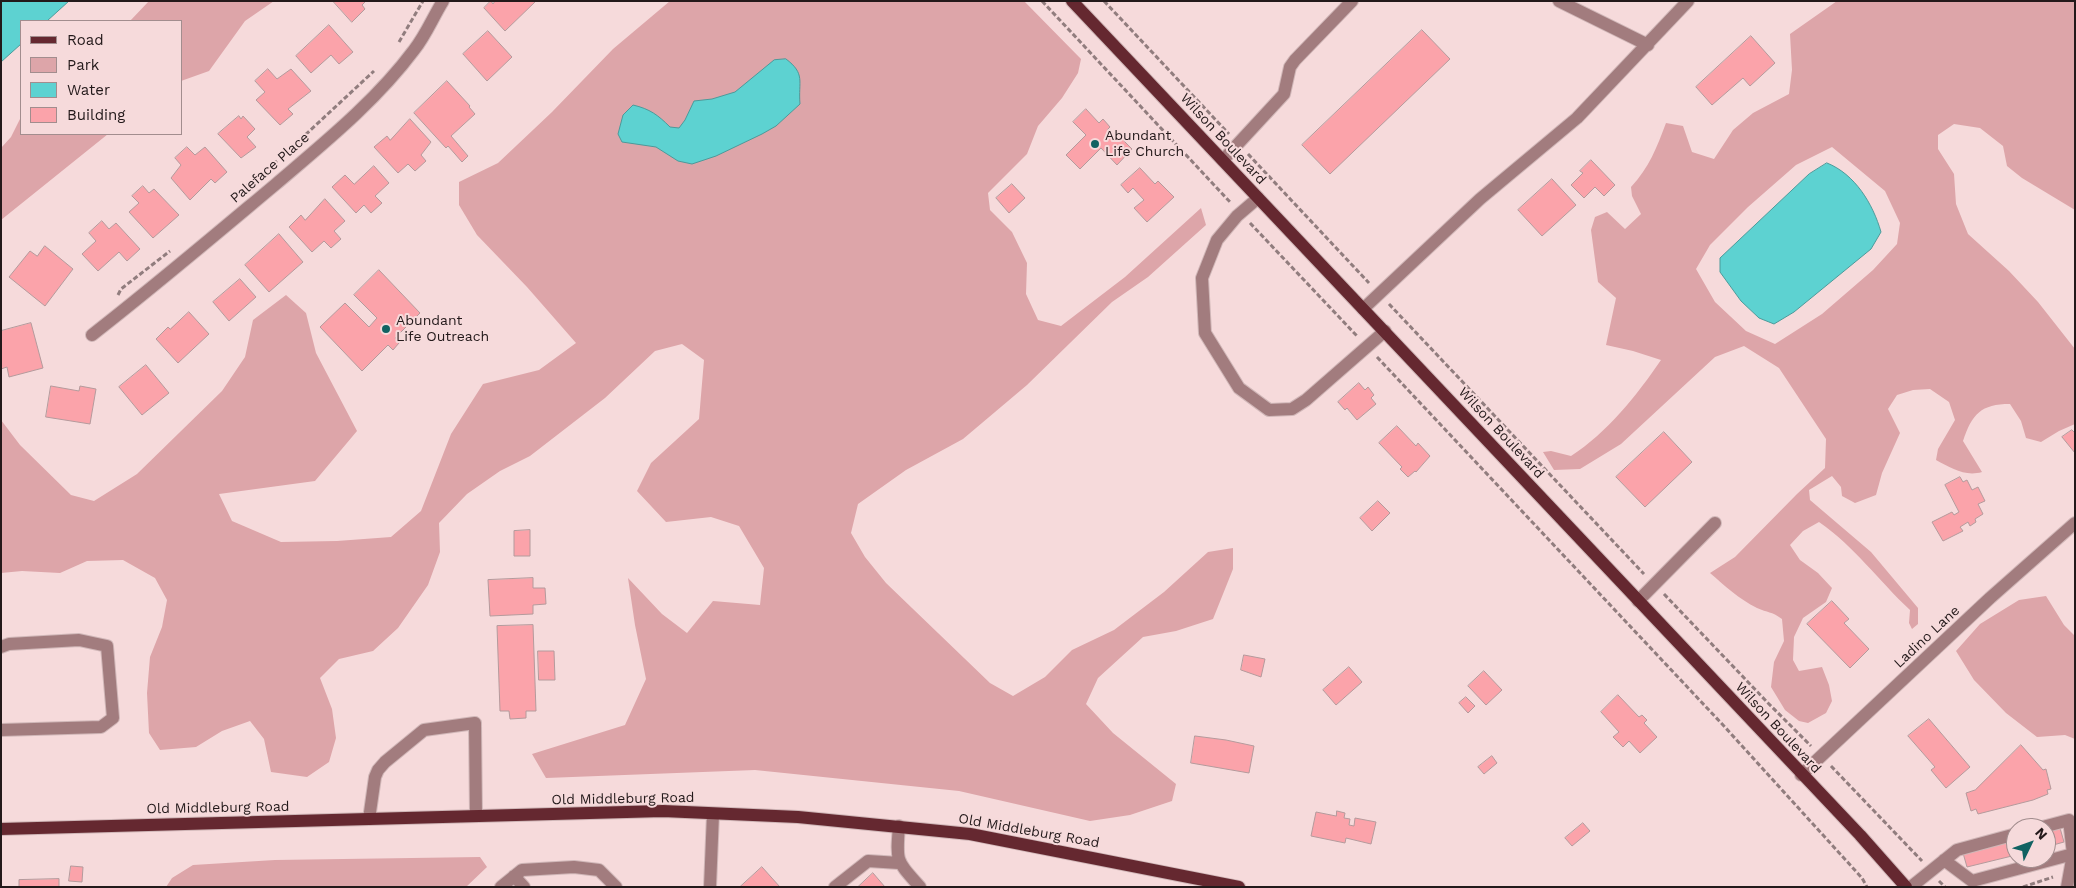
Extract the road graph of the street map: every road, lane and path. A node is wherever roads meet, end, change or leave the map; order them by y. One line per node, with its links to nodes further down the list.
1 (423, 1): 10 (path)
2 (443, 1): 22 (street, Paleface Place)
3 (1042, 1): 18 (path)
4 (1072, 1): 15 (main road, Wilson Boulevard)
5 (1104, 1): 12 (path)
6 (1352, 1): 12 (street)
7 (1559, 1): 9 (street)
8 (1688, 1): 9 (street)
9 (1648, 44): 20 (street)
10 (395, 48)
11 (376, 70): 13 (path)
12 (1238, 144): 15 (street); 20 (path)
13 (286, 154)
14 (279, 160): 16 (path)
15 (1223, 160): 17 (main road, Wilson Boulevard)
16 (240, 192)
17 (1258, 198): 18 (street); 21 (main road, Wilson Boulevard)
18 (1241, 213): 25 (path); 25 (street)
19 (174, 247): 22 (path)
20 (1380, 293): 21 (street); 28 (path)
21 (1363, 309): 23 (main road, Wilson Boulevard)
22 (125, 310): 24 (street, Paleface Place)
23 (1385, 332): 25 (street); 29 (main road, Wilson Boulevard)
24 (92, 335)
25 (1367, 347): 53 (path)
26 (1715, 523): 28 (street)
27 (2075, 523): 32 (street, Ladino Lane)
28 (1655, 585): 29 (street); 32 (path)
29 (1638, 601): 33 (main road, Wilson Boulevard)
30 (1, 647): 31 (street)
31 (1, 730)
32 (1821, 756): 33 (street, Ladino Lane); 44 (path)
33 (1801, 775): 54 (main road, Wilson Boulevard)
34 (713, 814): 35 (main road, Old Middleburg Road); 38 (main road, Old Middleburg Road); 49 (street)
35 (476, 816): 36 (main road, Old Middleburg Road); 36 (street)
36 (369, 819): 39 (main road, Old Middleburg Road)
37 (2056, 824): 41 (street)
38 (899, 826): 43 (street); 52 (main road, Old Middleburg Road)
39 (1, 829)
40 (2006, 837): 42 (street)
41 (2073, 854): 42 (street); 57 (street)
42 (1944, 860): 44 (street)
43 (899, 863): 50 (street); 51 (street)
44 (1931, 871): 55 (street); 56 (path)
45 (514, 876): 46 (street); 47 (street); 48 (street)
46 (501, 887)
47 (524, 887)
48 (616, 887)
49 (710, 887)
50 (835, 887)
51 (920, 887)
52 (1239, 887)
53 (1867, 887)
54 (1906, 887)
55 (1911, 887)
56 (1945, 887)
57 (2067, 887)

